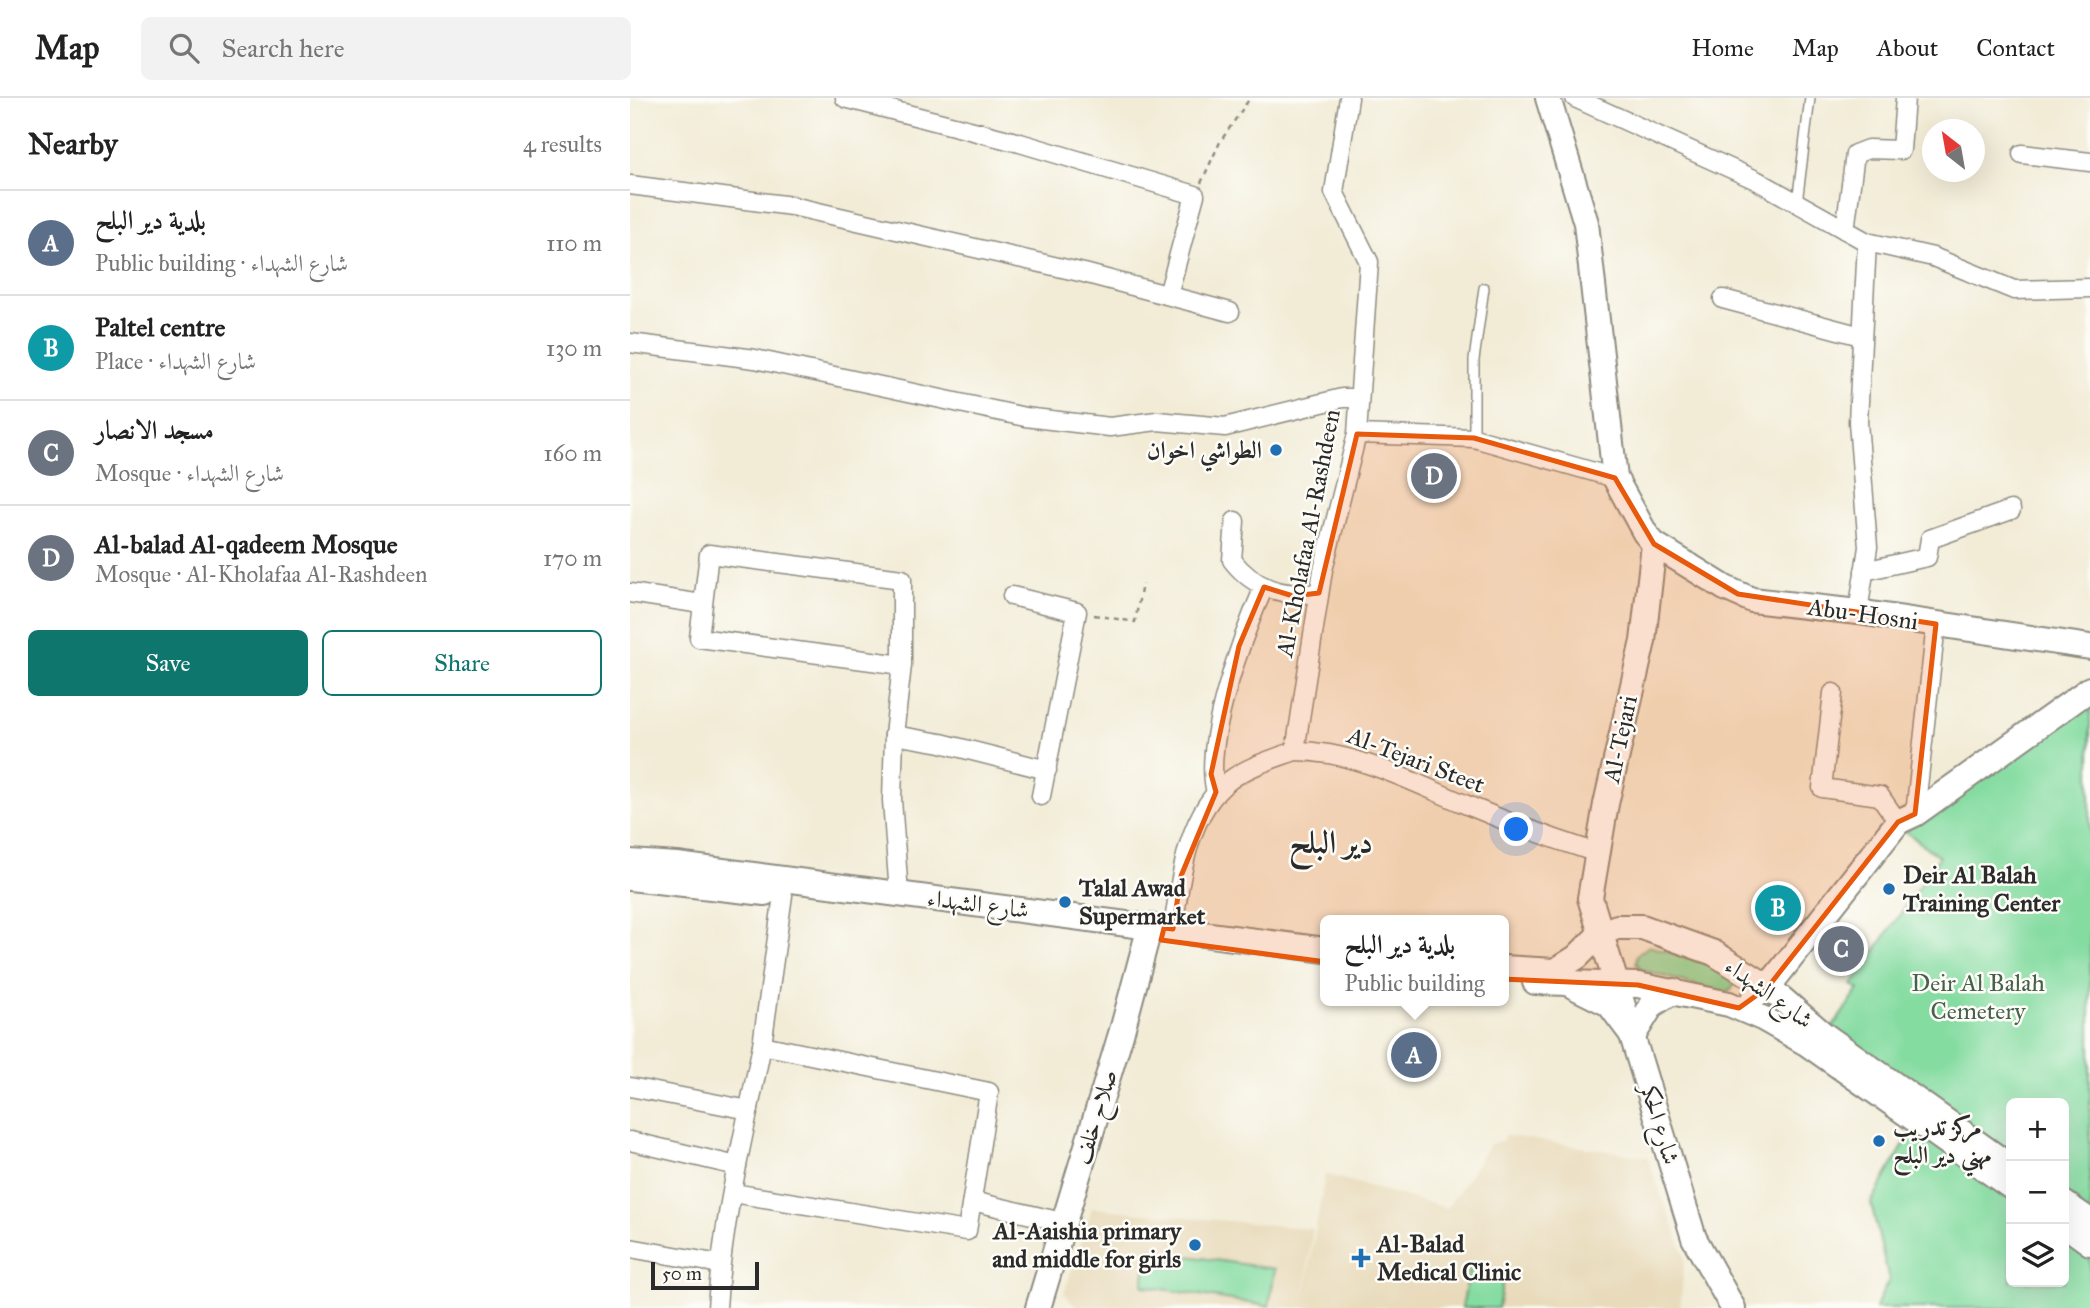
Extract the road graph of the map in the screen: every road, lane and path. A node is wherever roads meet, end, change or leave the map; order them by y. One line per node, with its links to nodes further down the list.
1 (845, 98): 11 (street)
2 (1250, 98): 11 (path)
3 (1349, 98): 22 (street, Al-Kholafaa Al-Rashdeen)
4 (1548, 98): 25 (main road)
5 (1575, 98): 12 (street)
6 (1810, 98): 12 (lane)
7 (1905, 98): 13 (street)
8 (2022, 154): 9 (street)
9 (2090, 162)
10 (630, 185): 17 (street)
11 (1195, 195): 17 (street)
12 (1797, 203): 13 (street)
13 (1845, 230): 14 (street)
14 (1867, 242): 16 (street); 20 (street)
15 (1484, 288): 24 (lane)
16 (2090, 288)
17 (1168, 295): 19 (street)
18 (1723, 299): 20 (street)
19 (1230, 312)
20 (1861, 336): 29 (street)
21 (630, 343): 22 (street)
22 (1359, 398): 23 (street, Al-Kholafaa Al-Rashdeen)
23 (1357, 434): 24 (street); 33 (street, Al-Kholafaa Al-Rashdeen)
24 (1475, 438): 25 (street)
25 (1615, 478): 28 (main road)
26 (2011, 510): 29 (street)
27 (1235, 521): 31 (street)
28 (1654, 544): 37 (main road, Abu-Hosni); 49 (main road, Al-Tejari)
29 (1864, 571): 37 (street)
30 (1142, 584): 36 (path)
31 (1264, 587): 33 (street); 46 (street)
32 (630, 593): 35 (street)
33 (1319, 593): 44 (street, Al-Kholafaa Al-Rashdeen)
34 (1012, 596): 36 (street)
35 (702, 604): 40 (street); 40 (street)
36 (1077, 612): 45 (street)
37 (1858, 612): 38 (main road, Abu-Hosni)
38 (1936, 624): 39 (main road, Abu-Hosni); 48 (street)
39 (2088, 647)
40 (902, 665): 43 (street)
41 (2086, 688): 48 (main road)
42 (1833, 693): 48 (street)
43 (894, 735): 45 (street); 52 (street)
44 (1295, 751): 46 (street); 49 (street, Al-Tejari Steet)
45 (1047, 770): 47 (street)
46 (1216, 792): 54 (street)
47 (1041, 796)
48 (1907, 818): 62 (main road)
49 (1597, 853): 55 (main road, Al-Tejari)
50 (630, 862): 52 (main road, شارع الشهداء)
51 (630, 878): 53 (main road, شارع الشهداء)
52 (899, 894): 54 (main road, شارع الشهداء)
53 (783, 895): 54 (main road, شارع الشهداء); 66 (street)
54 (1159, 933): 56 (main road, شارع الشهداء); 57 (main road, شارع الشهداء); 77 (main road, صلاح خلف); 84 (main road)
55 (1601, 933): 58 (main road); 61 (main road, شارع الحكر); 62 (main road, شارع الشهداء)
56 (1320, 949)
57 (1320, 962)
58 (1509, 968)
59 (1509, 981): 60 (main road, شارع الشهداء)
60 (1563, 983): 61 (main road, شارع الشهداء); 65 (main road)
61 (1618, 983): 63 (main road, شارع الشهداء); 65 (main road, شارع الحكر)
62 (1768, 987): 64 (main road); 70 (main road, شارع الشهداء)
63 (1674, 991): 64 (main road, شارع الشهداء); 65 (main road)
64 (1739, 1008): 72 (main road, شارع الشهداء)
65 (1633, 1036): 85 (main road, شارع الحكر)
66 (762, 1045): 68 (street); 74 (street)
67 (630, 1087): 68 (street)
68 (749, 1110): 71 (street)
69 (630, 1141): 71 (street)
70 (2006, 1163)
71 (737, 1166): 73 (street)
72 (2006, 1183)
73 (733, 1192): 74 (street); 81 (street)
74 (972, 1201): 77 (street)
75 (2069, 1206): 76 (main road)
76 (2090, 1221)
77 (1062, 1222): 83 (main road, صلاح خلف)
78 (2069, 1228): 79 (main road)
79 (2090, 1243)
80 (630, 1248): 81 (street)
81 (719, 1264): 82 (street)
82 (717, 1308)
83 (1038, 1308)
84 (1054, 1308)
85 (1733, 1308)

